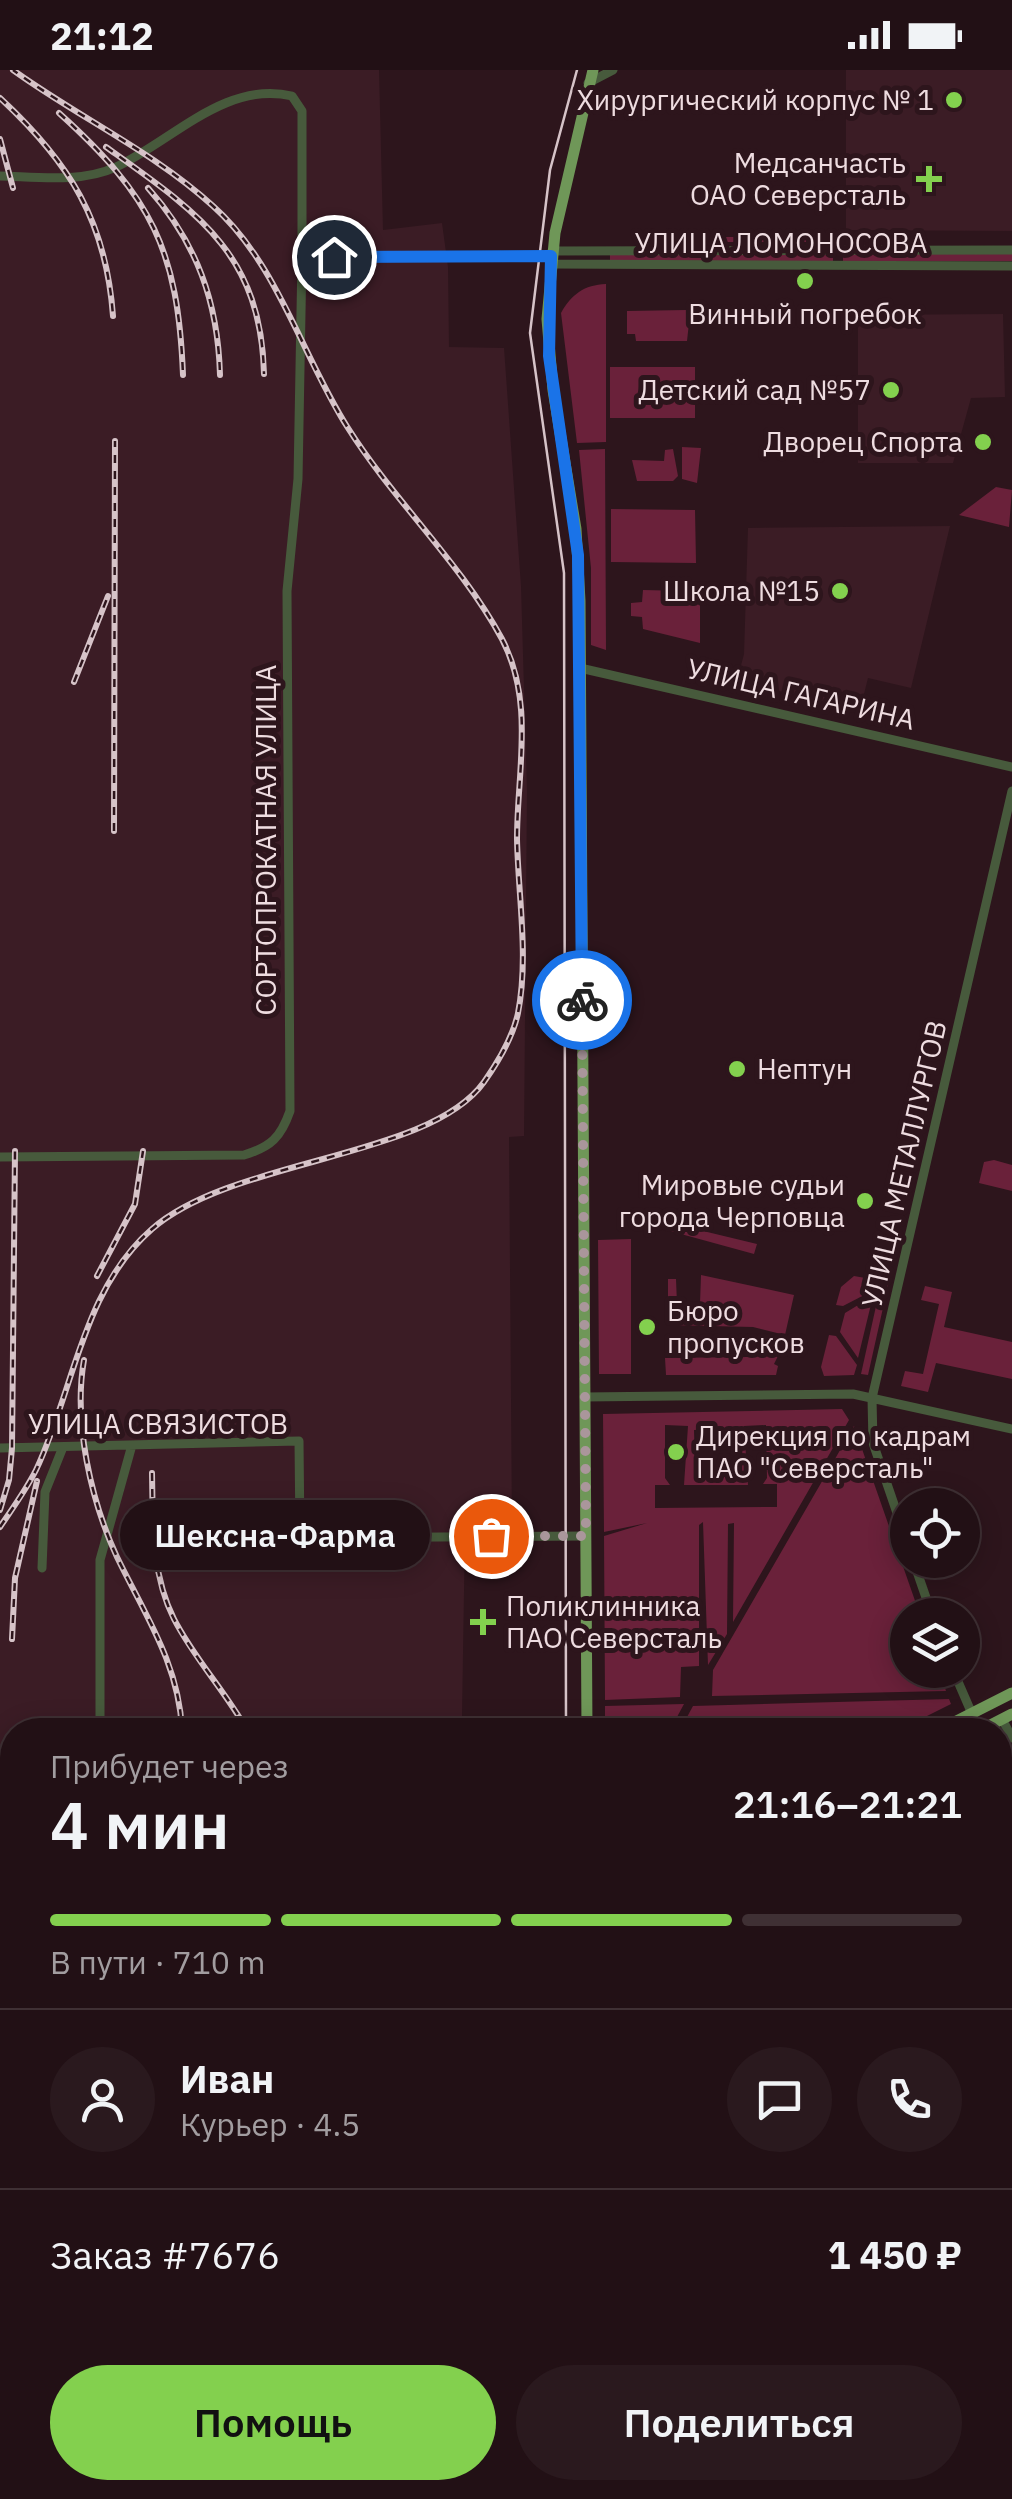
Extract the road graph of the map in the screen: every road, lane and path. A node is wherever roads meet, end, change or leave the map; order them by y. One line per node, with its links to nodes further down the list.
1 (612, 70): 2 (street)
2 (588, 74): 6 (main road)
3 (0, 176): 7 (street, СОРТОПРОКАТНАЯ УЛИЦА)
4 (837, 250): 5 (street, УЛИЦА ЛОМОНОСОВА); 6 (street, УЛИЦА ЛОМОНОСОВА); 8 (street)
5 (1012, 250)
6 (551, 257): 7 (street); 8 (street, УЛИЦА ЛОМОНОСОВА); 10 (main road)
7 (302, 258): 13 (street, СОРТОПРОКАТНАЯ УЛИЦА)
8 (837, 265): 9 (street, УЛИЦА ЛОМОНОСОВА)
9 (1012, 266)
10 (580, 668): 11 (street, УЛИЦА ГАГАРИНА); 14 (main road)
11 (1012, 767)
12 (1012, 790): 15 (street, УЛИЦА МЕТАЛЛУРГОВ)
13 (0, 1157)
14 (584, 1397): 15 (street); 21 (main road)
15 (872, 1398): 16 (street); 20 (street, УЛИЦА МЕТАЛЛУРГОВ)
16 (1012, 1429)
17 (132, 1445): 18 (street, УЛИЦА СВЯЗИСТОВ); 21 (street, УЛИЦА СВЯЗИСТОВ); 26 (street)
18 (63, 1447): 19 (street, УЛИЦА СВЯЗИСТОВ); 22 (street)
19 (0, 1448)
20 (890, 1492)
21 (586, 1536): 27 (main road)
22 (42, 1568)
23 (960, 1688): 25 (street)
24 (1012, 1693): 25 (main road)
25 (970, 1714): 28 (main road); 29 (street)
26 (100, 1718)
27 (587, 1718)
28 (962, 1718)
29 (972, 1718)

